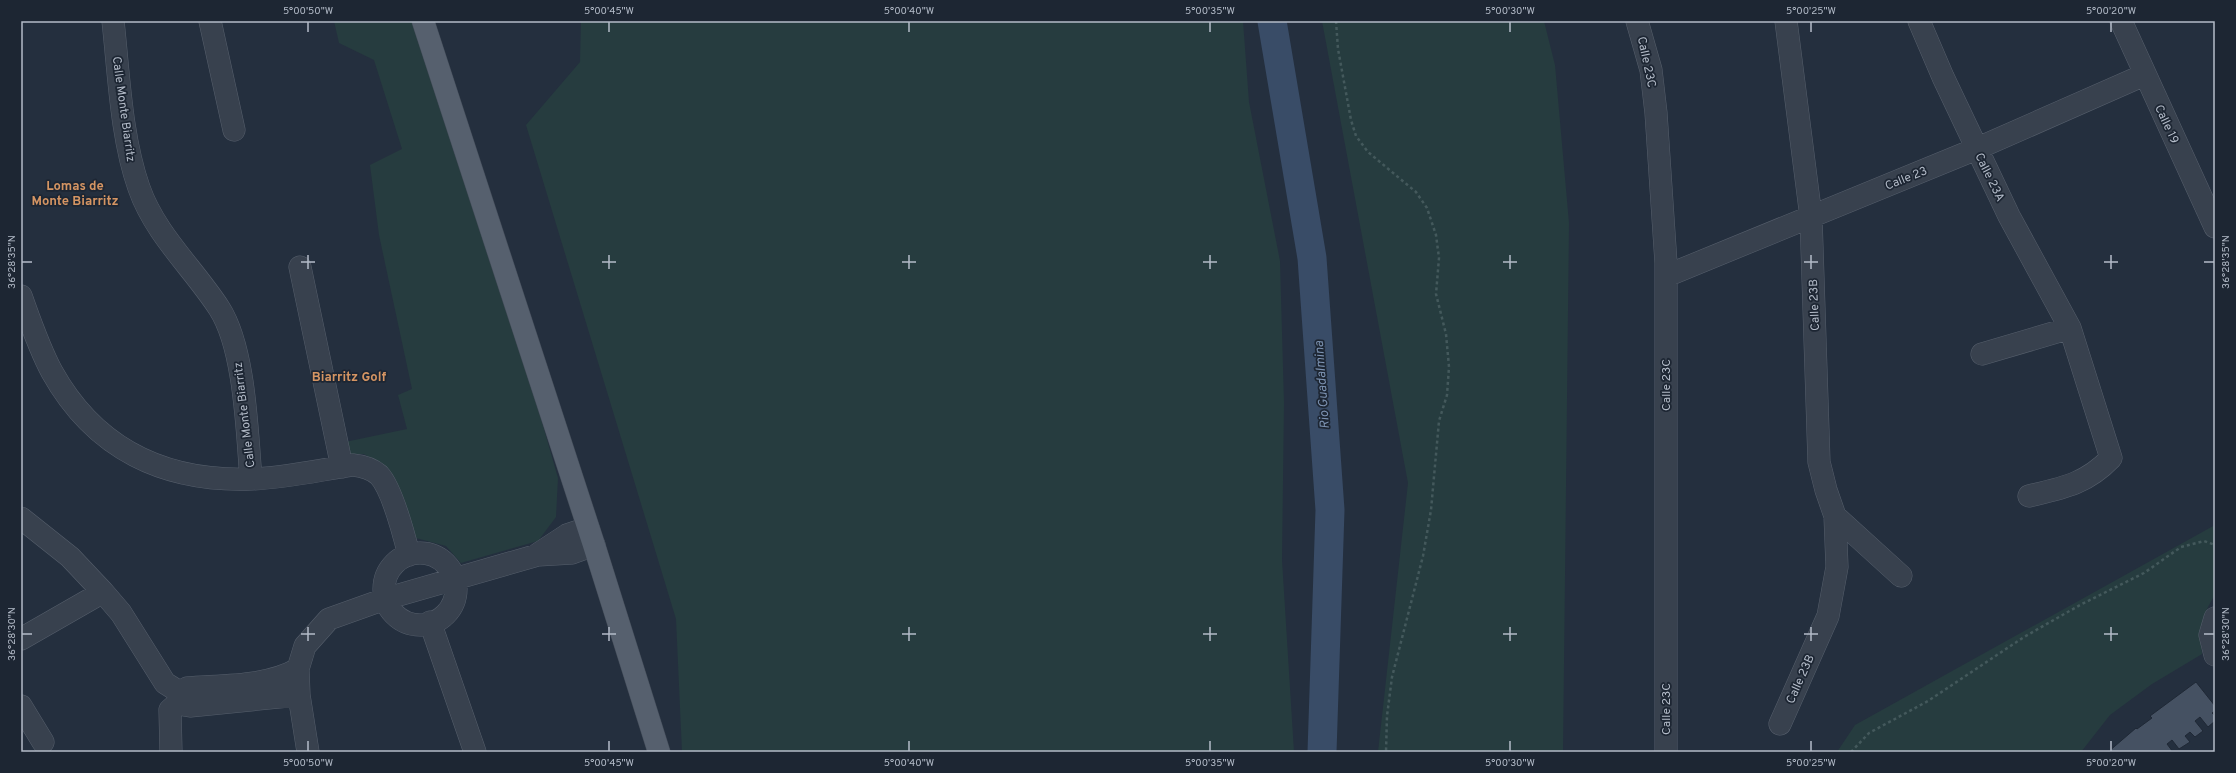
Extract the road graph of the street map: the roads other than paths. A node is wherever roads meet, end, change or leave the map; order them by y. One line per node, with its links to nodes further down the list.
1 (113, 21): 19 (street, Calle Monte Biarritz)
2 (210, 21): 9 (street)
3 (423, 21): 23 (main road)
4 (1637, 21): 14 (street, Calle 23C)
5 (1786, 21): 11 (street, Calle 23B)
6 (1918, 21): 10 (street, Calle 23A)
7 (2121, 21): 8 (street, Calle 19)
8 (2144, 75): 10 (street, Calle 23); 12 (street, Calle 19)
9 (234, 130)
10 (1976, 150): 11 (street, Calle 23); 16 (street, Calle 23A)
11 (1811, 217): 14 (street, Calle 23); 21 (street, Calle 23B)
12 (2215, 227)
13 (300, 267): 18 (street)
14 (1666, 276): 43 (street, Calle 23C)
15 (21, 296): 19 (street, Calle Monte Biarritz)
16 (2070, 328): 17 (street); 20 (street, Calle 23A)
17 (1982, 354)
18 (342, 467): 19 (street, Calle Monte Biarritz); 24 (street, Calle Monte Biarritz)
19 (251, 479)
20 (2029, 496)
21 (1835, 516): 25 (street, Calle 23B); 37 (street, Calle 23B)
22 (21, 518): 27 (street)
23 (591, 537): 26 (street); 42 (main road)
24 (409, 554): 26 (street); 28 (street)
25 (1901, 576)
26 (454, 578): 28 (street); 30 (street)
27 (103, 592): 31 (street); 35 (street)
28 (385, 599): 30 (street); 33 (street)
29 (2215, 618): 32 (street)
30 (430, 622): 41 (street)
31 (21, 639)
32 (2215, 655)
33 (298, 669): 34 (street); 35 (street)
34 (299, 695): 35 (street); 40 (street)
35 (180, 697): 39 (street)
36 (21, 706): 38 (street)
37 (1780, 724)
38 (43, 742)
39 (172, 752)
40 (308, 752)
41 (475, 752)
42 (659, 752)
43 (1666, 752)

